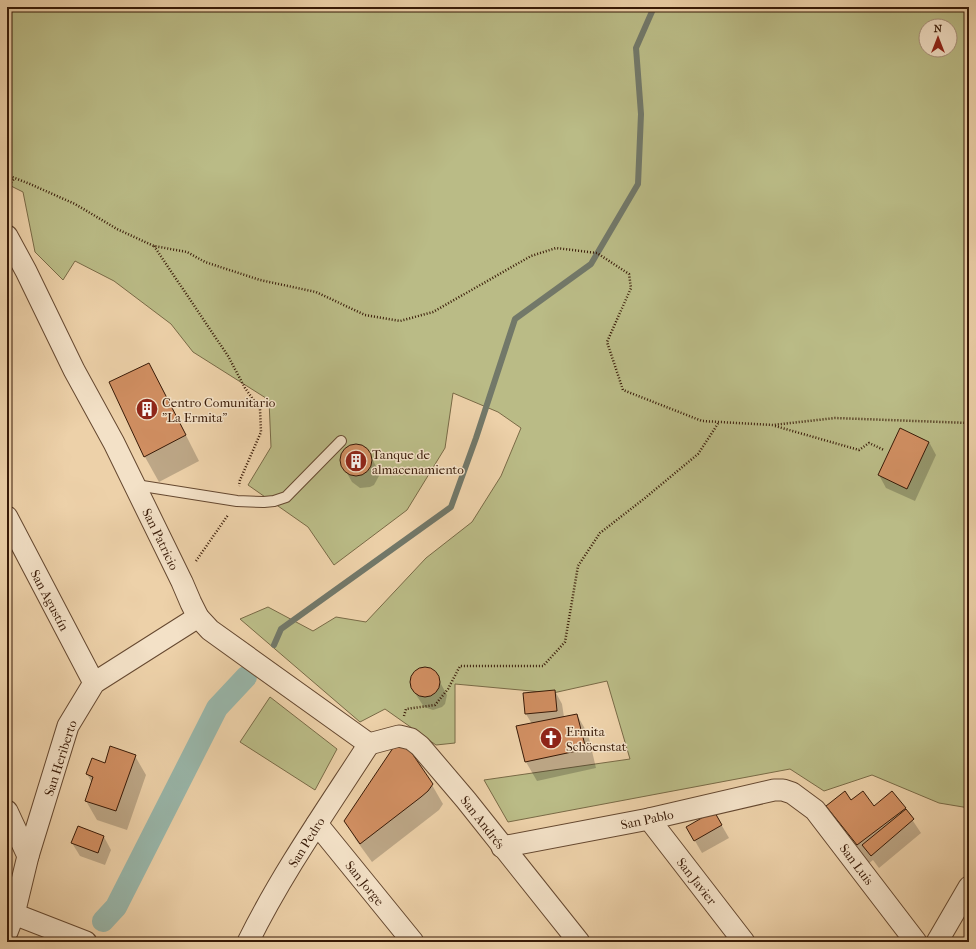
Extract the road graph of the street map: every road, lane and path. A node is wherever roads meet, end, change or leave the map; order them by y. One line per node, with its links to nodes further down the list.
1 (7, 175): 2 (path)
2 (15, 178): 3 (path); 5 (path)
3 (7, 187)
4 (7, 236): 11 (street, San Patricio)
5 (154, 246): 6 (path); 12 (path)
6 (719, 422): 8 (path); 17 (path)
7 (969, 423): 8 (path)
8 (772, 425): 10 (path)
9 (341, 440): 12 (lane)
10 (884, 450)
11 (136, 486): 12 (lane); 14 (street, San Patricio)
12 (237, 501): 14 (path)
13 (7, 517): 16 (street, San Agustín)
14 (182, 582): 15 (street, San Patricio)
15 (198, 617): 16 (street, San Heriberto); 18 (street, San Patricio)
16 (94, 683): 24 (street, San Heriberto)
17 (399, 736): 18 (street); 23 (street, San Andrés)
18 (369, 744): 22 (street, San Pedro)
19 (792, 793): 21 (street, San Pablo); 32 (street, San Luis)
20 (7, 811): 24 (street)
21 (649, 819): 23 (street, San Pablo); 31 (street, San Javier)
22 (317, 824): 28 (street, San Pedro); 29 (street, San Jorge)
23 (502, 847): 30 (street, San Andrés)
24 (28, 856): 26 (street, San Heriberto)
25 (969, 888): 33 (street)
26 (10, 923): 27 (street)
27 (86, 942)
28 (248, 942)
29 (413, 942)
30 (579, 942)
31 (744, 942)
32 (916, 942)
33 (937, 942)

